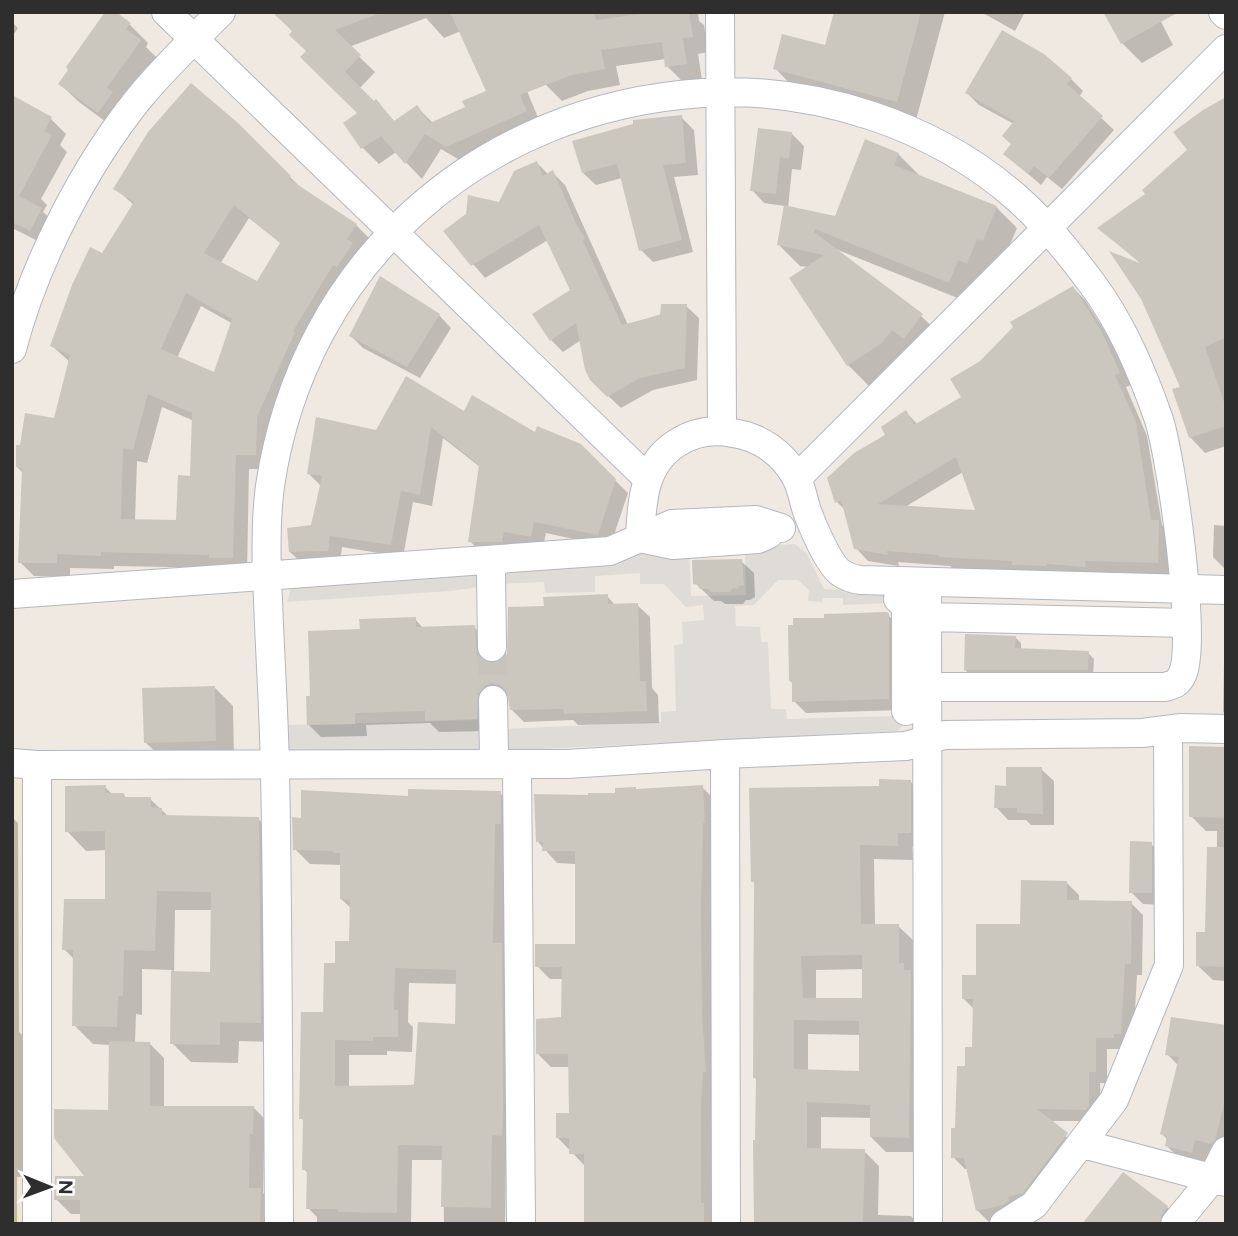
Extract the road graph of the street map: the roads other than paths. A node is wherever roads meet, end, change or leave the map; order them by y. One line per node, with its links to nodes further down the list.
1 (166, 12): 4 (street)
2 (221, 12): 4 (street)
3 (720, 12): 6 (street)
4 (194, 38): 8 (street); 9 (street)
5 (1226, 48): 7 (street)
6 (720, 92): 7 (street); 8 (street); 11 (street)
7 (1046, 227): 13 (street); 19 (street)
8 (393, 232): 12 (street); 17 (street)
9 (21, 293): 10 (street)
10 (12, 349)
11 (722, 431): 12 (street); 13 (street)
12 (647, 478): 15 (street)
13 (797, 478): 14 (street)
14 (807, 511): 15 (street); 18 (street)
15 (640, 538): 17 (street)
16 (491, 574): 25 (street)
17 (267, 577): 21 (street); 35 (street)
18 (927, 582): 19 (street); 23 (street)
19 (1184, 589): 20 (street); 24 (street)
20 (1226, 590)
21 (12, 594)
22 (898, 599): 28 (street)
23 (927, 617): 24 (street); 26 (street)
24 (1186, 624): 26 (street)
25 (492, 647)
26 (926, 687): 31 (street)
27 (493, 700): 33 (street)
28 (906, 711)
29 (1226, 729): 30 (street)
30 (1168, 730): 31 (street); 36 (street)
31 (927, 740): 32 (street); 44 (street)
32 (724, 754): 33 (street); 43 (street)
33 (505, 760): 35 (street); 42 (street)
34 (25, 764): 35 (street); 40 (street)
35 (275, 764): 41 (street)
36 (1083, 1144): 38 (street); 39 (street)
37 (1226, 1151): 38 (street)
38 (1219, 1180): 46 (street)
39 (1041, 1214): 45 (street)
40 (37, 1224)
41 (279, 1224)
42 (521, 1224)
43 (726, 1224)
44 (928, 1224)
45 (1004, 1224)
46 (1175, 1224)

